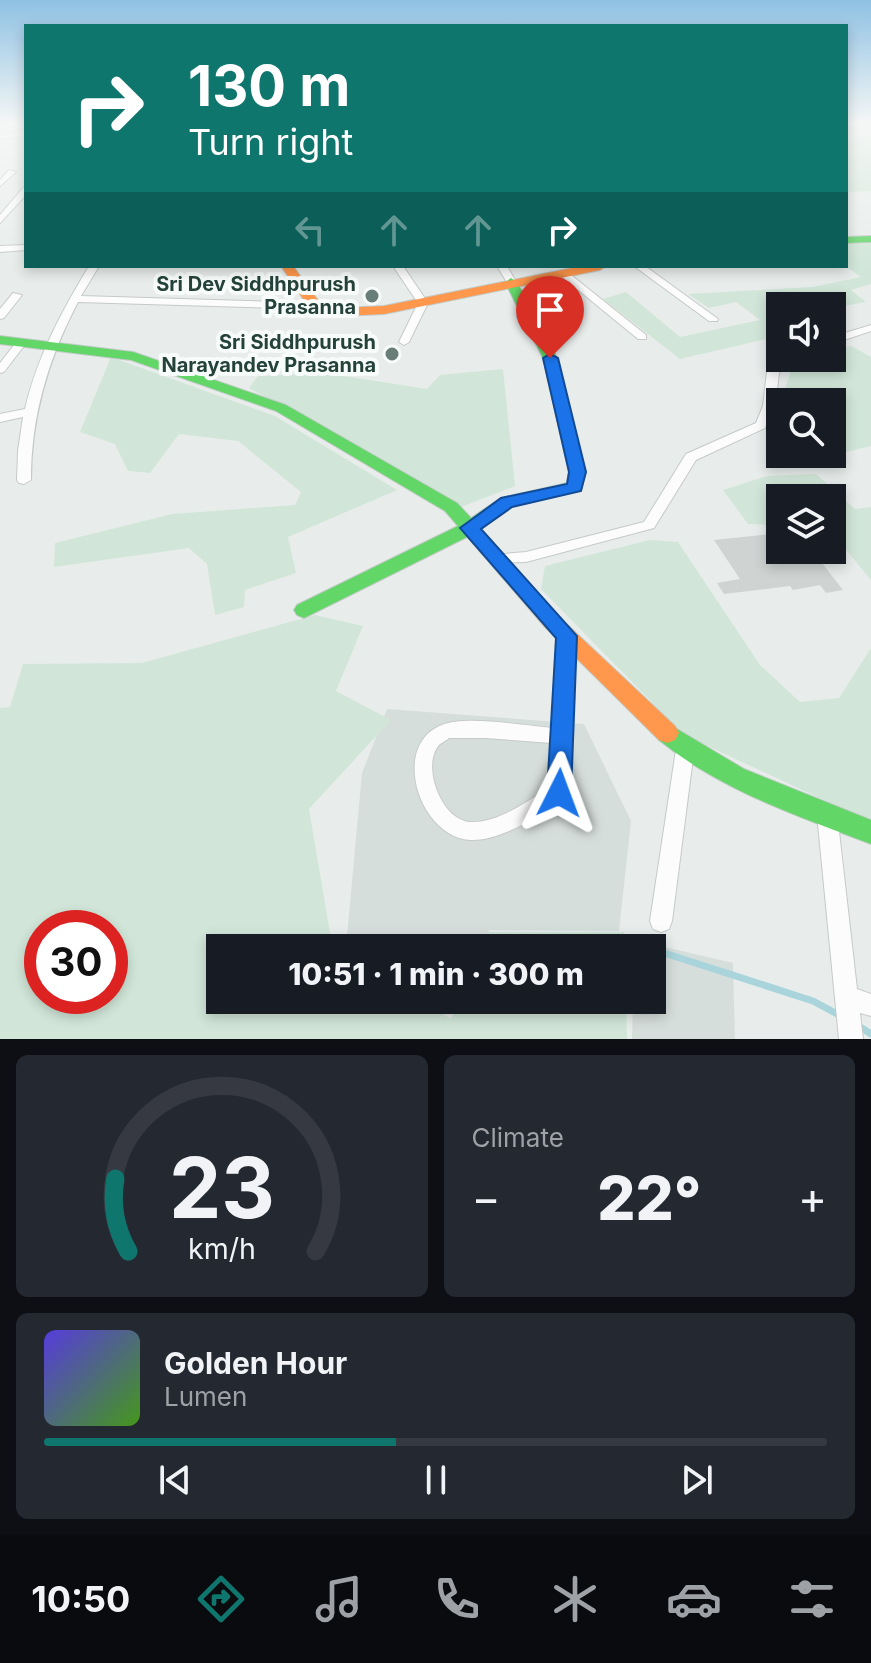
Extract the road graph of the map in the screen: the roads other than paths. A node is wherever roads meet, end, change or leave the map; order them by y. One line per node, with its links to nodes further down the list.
1 (12, 172): 2 (street)
2 (0, 184)
3 (0, 201): 4 (street)
4 (21, 201): 5 (street)
5 (0, 220)
6 (871, 239): 7 (street)
7 (848, 240)
8 (24, 248): 9 (street)
9 (4, 249): 10 (street)
10 (0, 258)
11 (93, 268): 19 (street)
12 (288, 268): 21 (street)
13 (400, 268): 20 (street)
14 (589, 268): 16 (street)
15 (642, 268): 23 (street)
16 (563, 273): 17 (street); 26 (street)
17 (506, 274): 20 (street); 36 (street)
18 (17, 295): 22 (street)
19 (74, 299): 21 (street); 30 (street)
20 (423, 303): 21 (street); 29 (street)
21 (315, 306)
22 (0, 316)
23 (713, 319)
24 (871, 328): 25 (street)
25 (846, 336)
26 (642, 337)
27 (0, 340): 28 (street)
28 (22, 342): 30 (street); 31 (street)
29 (404, 342)
30 (54, 347): 33 (street); 36 (street)
31 (0, 370)
32 (773, 372): 37 (street)
33 (29, 412): 34 (street); 35 (street)
34 (0, 418)
35 (24, 480)
36 (470, 528): 37 (street); 38 (street)
37 (497, 559): 39 (street)
38 (304, 610)
39 (566, 636): 40 (street); 41 (street)
40 (562, 736): 40 (street)
41 (685, 750): 42 (street); 44 (street)
42 (827, 814): 43 (street); 45 (street)
43 (871, 832)
44 (661, 921)
45 (845, 997): 46 (street); 47 (street)
46 (871, 1005)
47 (851, 1039)

